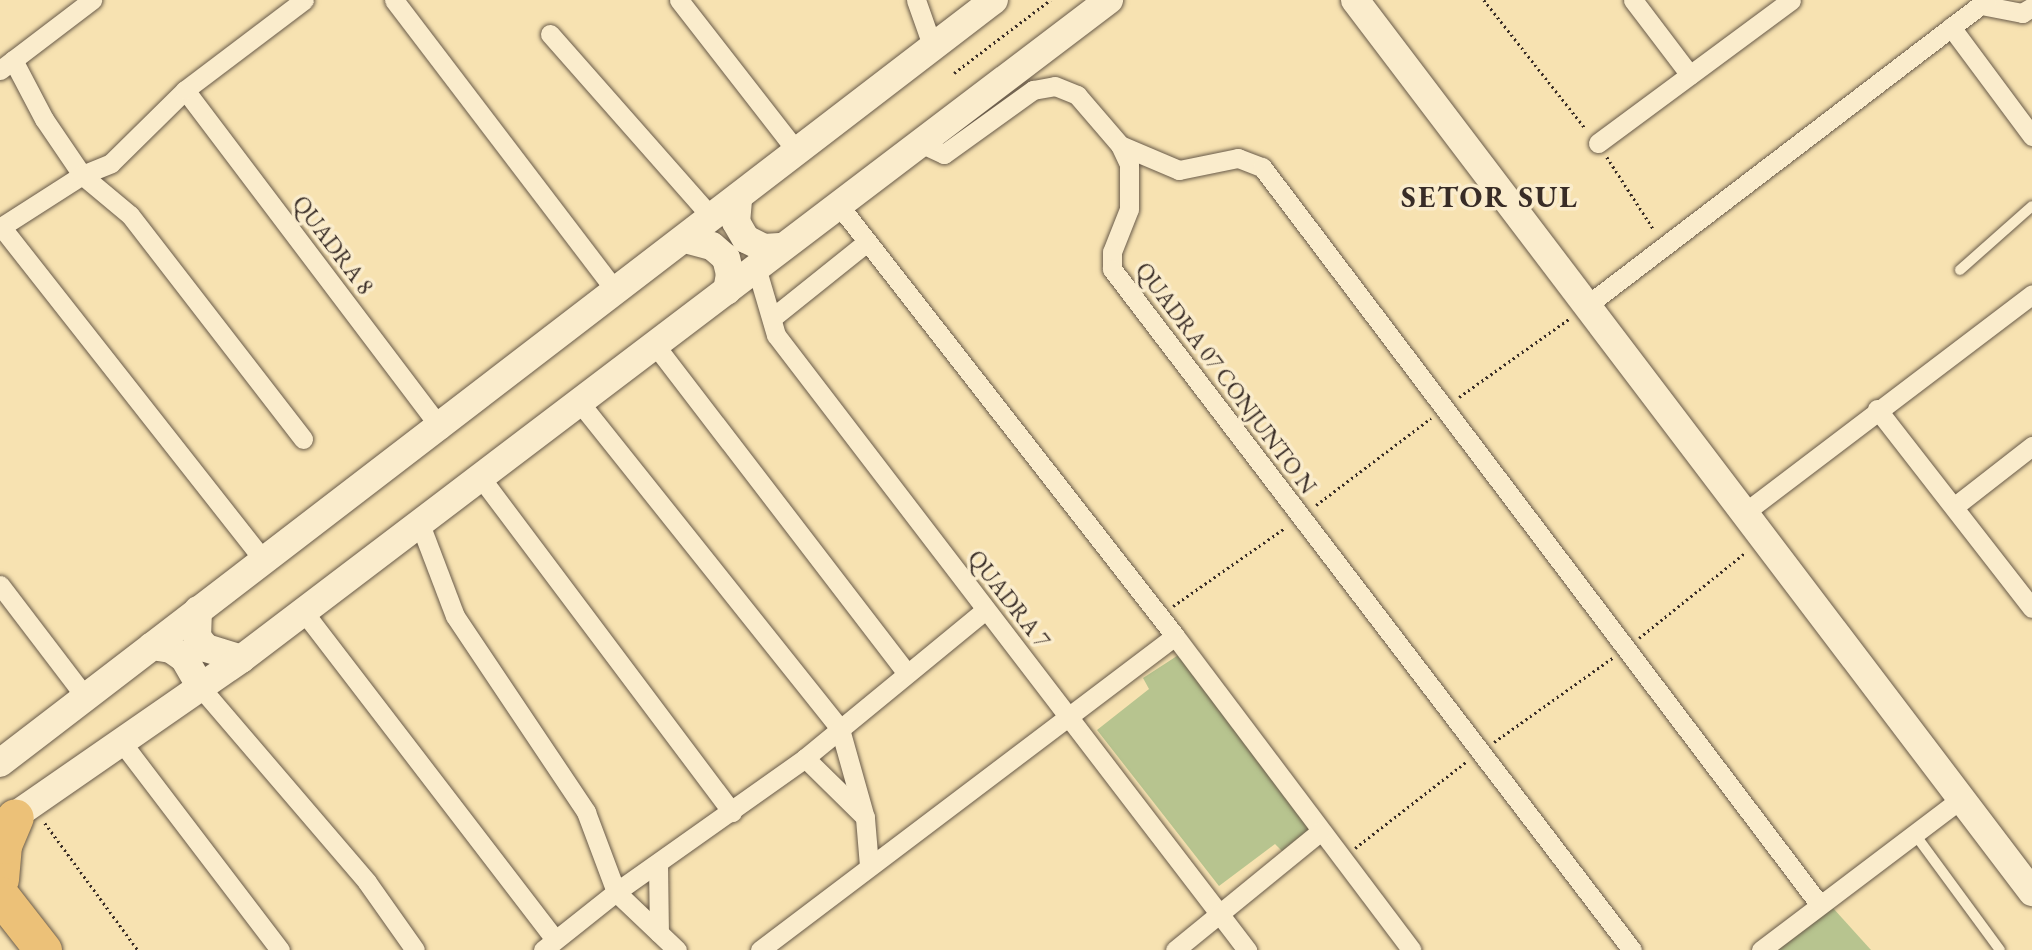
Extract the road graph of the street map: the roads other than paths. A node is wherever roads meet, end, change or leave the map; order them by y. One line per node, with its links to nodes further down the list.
1 (92, 0): 16 (street)
2 (304, 0): 18 (street)
3 (394, 0): 35 (street)
4 (679, 0): 23 (street)
5 (916, 0): 15 (street)
6 (994, 0): 15 (main road)
7 (1109, 0): 20 (main road)
8 (1355, 0): 38 (main road)
9 (1633, 0): 17 (street)
10 (1791, 0): 17 (street)
11 (1984, 2): 12 (street); 13 (street)
12 (2032, 7)
13 (1951, 27): 19 (street); 38 (street)
14 (550, 34): 28 (street)
15 (933, 47): 23 (main road)
16 (7, 65): 24 (street)
17 (1690, 75): 21 (street)
18 (185, 90): 24 (street); 43 (street, QUADRA 8)
19 (2032, 136)
20 (920, 143): 22 (street); 26 (main road)
21 (1598, 143)
22 (1121, 145): 79 (street); 91 (street, QUADRA 07 CONJUNTO N)
23 (798, 153): 25 (main road)
24 (82, 175): 29 (street); 44 (street)
25 (738, 200): 28 (main road); 32 (main road)
26 (838, 205): 31 (street); 32 (main road)
27 (2032, 206): 34 (lane)
28 (713, 219): 30 (main road)
29 (1, 227): 50 (street)
30 (685, 239): 35 (main road); 36 (main road)
31 (867, 242): 39 (street); 56 (street)
32 (780, 247): 33 (main road)
33 (756, 267): 36 (main road); 39 (street, QUADRA 7)
34 (1960, 270)
35 (616, 291): 43 (main road)
36 (727, 291): 40 (main road)
37 (2032, 295): 42 (street)
38 (1587, 306): 48 (main road)
39 (772, 318): 54 (street, QUADRA 7)
40 (656, 345): 41 (main road); 59 (street)
41 (580, 403): 46 (main road); 63 (street)
42 (1877, 409): 47 (street); 48 (street)
43 (442, 429): 50 (main road)
44 (303, 439)
45 (2032, 446): 47 (street)
46 (481, 478): 49 (main road); 68 (street)
47 (1955, 506): 52 (street)
48 (1744, 513): 67 (main road)
49 (420, 524): 55 (main road); 76 (street)
50 (265, 562): 53 (main road)
51 (0, 585): 61 (street)
52 (2032, 608)
53 (198, 610): 57 (main road); 58 (main road)
54 (985, 610): 59 (street); 62 (street, QUADRA 7)
55 (303, 611): 58 (main road); 82 (street)
56 (1175, 636): 62 (street); 71 (street)
57 (152, 646): 60 (main road); 61 (main road)
58 (241, 659): 60 (main road)
59 (906, 671): 63 (street)
60 (201, 688): 64 (main road); 85 (street)
61 (86, 698): 66 (main road)
62 (1069, 715): 74 (street); 80 (street, QUADRA 7)
63 (840, 729): 65 (street); 70 (street)
64 (123, 744): 69 (main road); 84 (street)
65 (805, 758): 68 (street); 70 (street)
66 (0, 763)
67 (1961, 799): 72 (street); 77 (main road)
68 (732, 812): 73 (street)
69 (16, 816): 75 (highway)
70 (865, 818): 74 (street)
71 (1321, 831): 80 (street); 90 (street)
72 (1913, 833): 79 (street); 93 (lane)
73 (658, 863): 76 (street); 81 (street)
74 (869, 866): 87 (street)
75 (0, 879)
76 (617, 892): 81 (street); 82 (street)
77 (2032, 892)
78 (0, 895): 83 (highway)
79 (1820, 905): 92 (street)
80 (1221, 914): 88 (street); 89 (street, QUADRA 7)
81 (659, 933): 86 (street)
82 (549, 945)
83 (43, 950)
84 (280, 950)
85 (415, 950)
86 (677, 950)
87 (760, 950)
88 (1175, 950)
89 (1247, 950)
90 (1412, 950)
91 (1632, 950)
92 (1761, 950)
93 (2000, 950)

